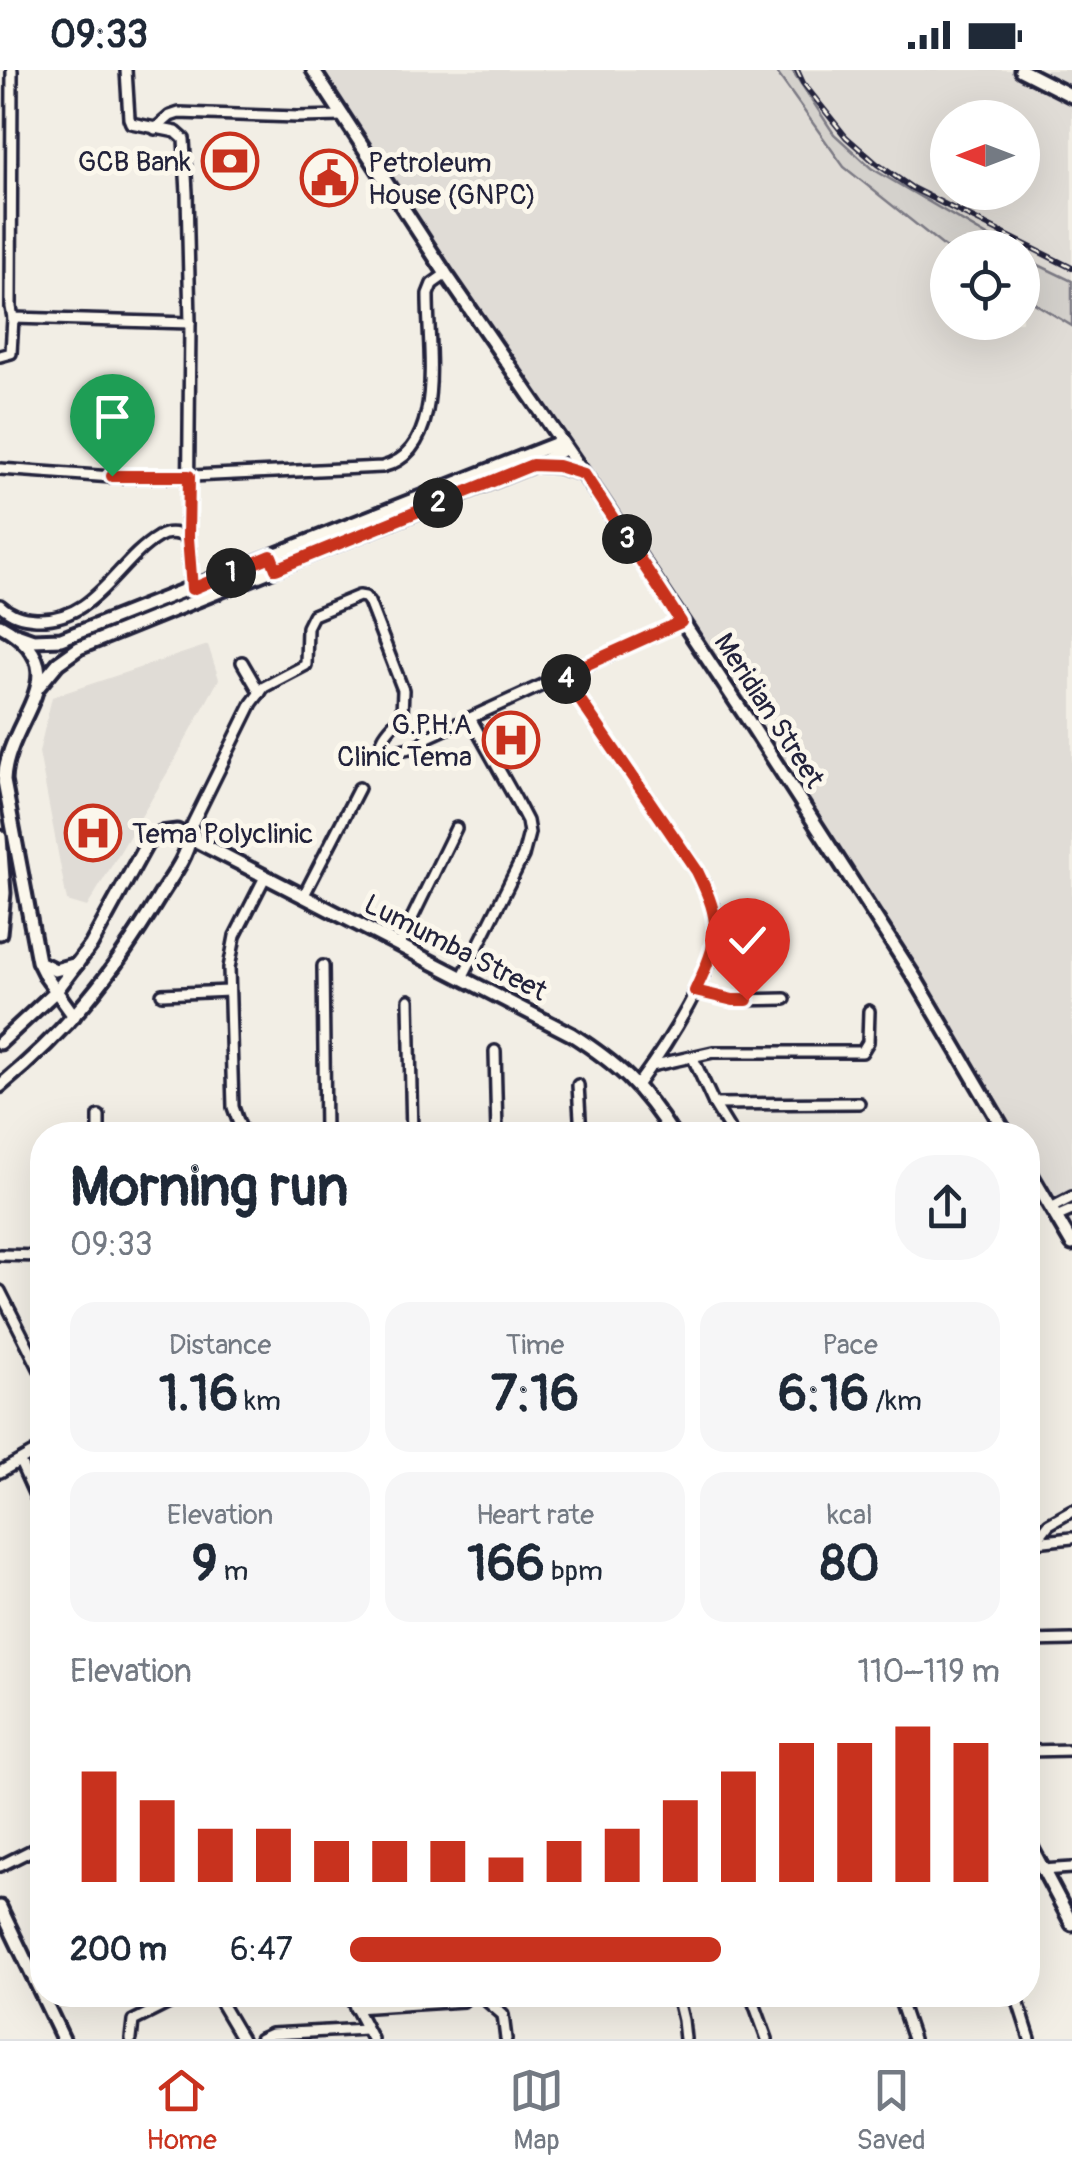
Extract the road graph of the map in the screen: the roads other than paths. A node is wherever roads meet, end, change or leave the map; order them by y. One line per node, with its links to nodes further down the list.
1 (12, 70): 9 (street)
2 (126, 70): 7 (street)
3 (313, 70): 6 (main road, Meridian Street)
4 (1021, 70): 5 (main road)
5 (1072, 96)
6 (344, 116): 7 (street); 8 (main road, Meridian Street)
7 (156, 128): 10 (street)
8 (446, 274): 12 (main road, Meridian Street); 17 (street)
9 (14, 318): 10 (street); 11 (street)
10 (190, 323): 17 (street)
11 (0, 356)
12 (548, 424): 13 (main road, Meridian Street); 14 (main road)
13 (562, 445): 14 (main road); 16 (main road, Meridian Street)
14 (530, 459): 16 (main road); 19 (main road)
15 (0, 469): 17 (street)
16 (584, 474): 22 (main road, Meridian Street)
17 (189, 476): 18 (street)
18 (188, 538): 20 (street); 21 (street)
19 (274, 562): 20 (main road); 27 (main road)
20 (192, 589): 24 (main road)
21 (0, 605)
22 (681, 622): 26 (street); 70 (main road, Meridian Street)
23 (0, 625): 24 (main road)
24 (16, 634): 27 (main road)
25 (242, 662): 28 (street)
26 (563, 675): 29 (street); 46 (street)
27 (39, 686): 30 (main road)
28 (260, 692): 29 (street); 35 (street)
29 (470, 718): 43 (street)
30 (19, 726): 31 (main road); 40 (main road)
31 (0, 740)
32 (359, 788): 37 (street)
33 (456, 828): 39 (street)
34 (0, 837): 38 (main road)
35 (189, 837): 36 (main road, Lumumba Street); 41 (main road); 51 (main road)
36 (265, 877): 37 (main road, Lumumba Street); 45 (street)
37 (304, 897): 39 (main road, Lumumba Street)
38 (0, 933)
39 (399, 945): 43 (main road, Lumumba Street)
40 (38, 961): 41 (main road); 44 (main road)
41 (77, 964): 44 (main road)
42 (323, 966): 64 (street)
43 (462, 978): 56 (main road, Lumumba Street)
44 (57, 990): 51 (main road); 52 (main road)
45 (229, 991): 47 (street); 63 (street)
46 (695, 991): 48 (street); 55 (street)
47 (162, 994)
48 (786, 999)
49 (409, 1000): 65 (street)
50 (869, 1011): 54 (street)
51 (74, 1016): 58 (main road)
52 (0, 1044)
53 (495, 1051): 66 (street)
54 (693, 1058): 55 (street); 60 (street)
55 (651, 1066): 56 (street)
56 (638, 1084): 68 (main road, Lumumba Street)
57 (578, 1085): 67 (street)
58 (0, 1086)
59 (859, 1103): 60 (street)
60 (714, 1104): 69 (street)
61 (99, 1116): 62 (street)
62 (99, 1122)
63 (238, 1122)
64 (325, 1122)
65 (412, 1122)
66 (497, 1122)
67 (580, 1122)
68 (664, 1122)
69 (726, 1122)
70 (999, 1122)
71 (1040, 1189): 74 (main road)
72 (1072, 1197): 74 (street)
73 (1072, 1210): 74 (street)
74 (1054, 1213): 75 (main road)
75 (1072, 1244)
76 (0, 1255): 77 (street)
77 (30, 1256)
78 (0, 1291): 79 (street)
79 (4, 1306): 80 (street)
80 (30, 1353)
81 (30, 1456): 82 (street)
82 (20, 1462): 83 (street); 84 (street)
83 (0, 1472)
84 (30, 1484)
85 (1068, 1514): 86 (street); 87 (street)
86 (1040, 1535)
87 (1072, 1538): 88 (street)
88 (1040, 1544)
89 (1072, 1640): 90 (street)
90 (1040, 1641)
91 (1072, 1750): 92 (street)
92 (1040, 1751)
93 (30, 1851): 94 (street)
94 (0, 1866)
95 (1040, 1866): 97 (main road)
96 (1072, 1868): 97 (street)
97 (1042, 1870): 99 (main road)
98 (0, 1907): 100 (main road)
99 (1072, 1924)
100 (30, 1970)
101 (48, 2007): 113 (main road)
102 (161, 2007): 114 (street)
103 (223, 2007): 115 (street)
104 (370, 2007): 110 (street)
105 (494, 2007): 118 (street)
106 (680, 2007): 119 (street)
107 (756, 2007): 120 (street)
108 (902, 2007): 121 (street)
109 (1020, 2007): 122 (street)
110 (355, 2008): 111 (street)
111 (366, 2029): 112 (street); 117 (street)
112 (311, 2036): 116 (street)
113 (63, 2039)
114 (132, 2039)
115 (242, 2039)
116 (260, 2039)
117 (372, 2039)
118 (506, 2039)
119 (685, 2039)
120 (767, 2039)
121 (913, 2039)
122 (1030, 2039)

